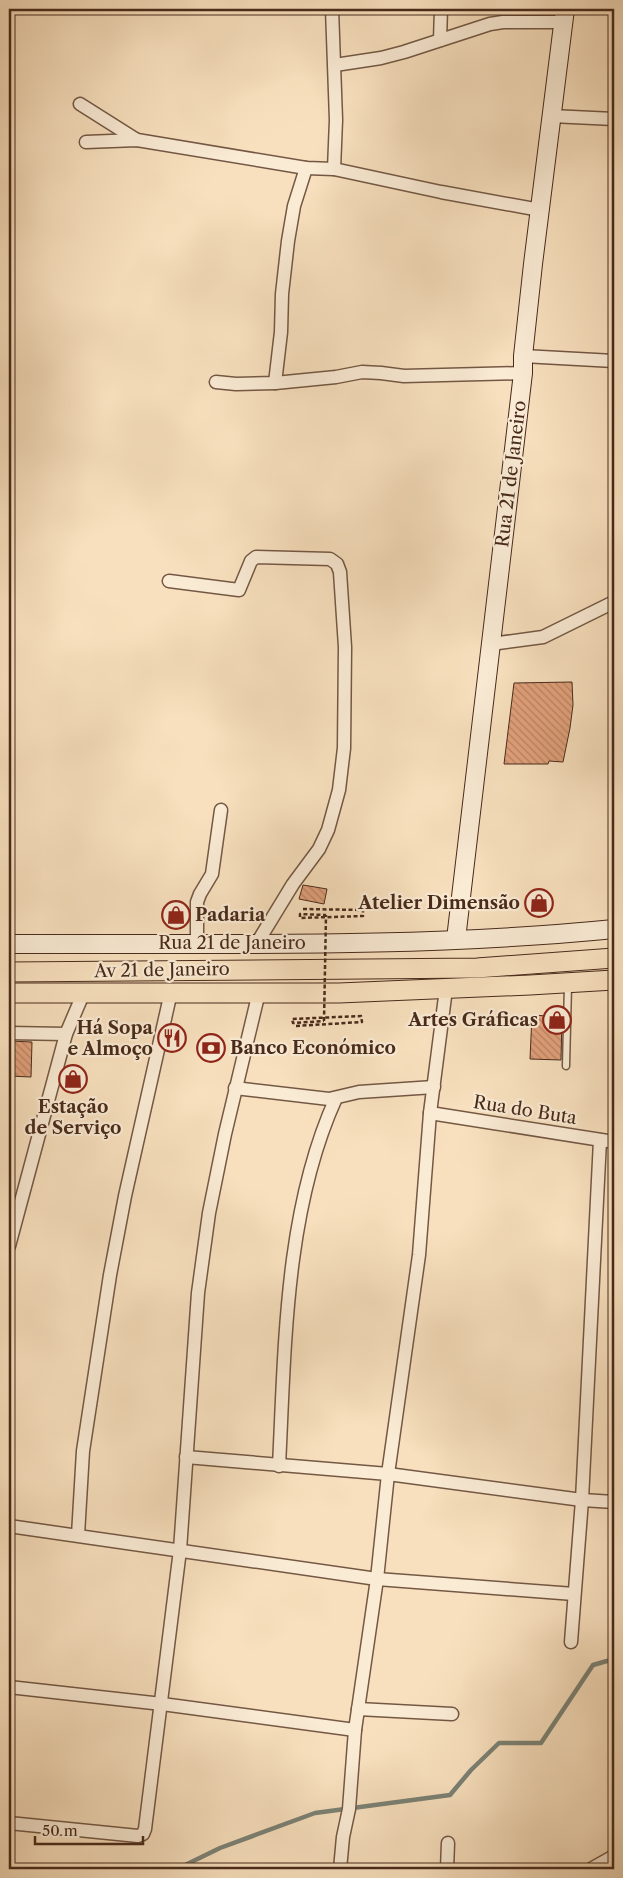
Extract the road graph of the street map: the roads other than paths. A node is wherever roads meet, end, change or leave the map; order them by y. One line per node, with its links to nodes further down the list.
1 (332, 9): 5 (street)
2 (441, 9): 4 (street)
3 (564, 15): 4 (street); 7 (street, Rua 21 de Janeiro)
4 (440, 40): 5 (street)
5 (335, 65): 12 (street)
6 (80, 104): 9 (street)
7 (550, 116): 8 (street); 13 (street, Rua 21 de Janeiro)
8 (614, 119)
9 (137, 140): 10 (street); 11 (street)
10 (86, 142)
11 (306, 168): 12 (street); 17 (street)
12 (334, 169): 13 (street)
13 (540, 210): 15 (street, Rua 21 de Janeiro)
14 (614, 361): 15 (street)
15 (523, 364): 17 (street); 20 (street, Rua 21 de Janeiro)
16 (216, 382): 17 (street)
17 (275, 383)
18 (170, 580): 25 (street)
19 (614, 602): 20 (street)
20 (491, 644): 23 (street, Rua 21 de Janeiro)
21 (221, 810): 24 (street)
22 (614, 929): 23 (street, Rua 21 de Janeiro)
23 (456, 939): 25 (street, Rua 21 de Janeiro)
24 (196, 943): 25 (street, Rua 21 de Janeiro); 26 (street, Rua 21 de Janeiro)
25 (257, 943)
26 (9, 944)
27 (614, 958): 28 (main road, Rua 21 de Janeiro)
28 (315, 969): 29 (main road, Av 21 de Janeiro)
29 (9, 972)
30 (614, 980): 31 (main road)
31 (568, 983): 32 (main road); 39 (lane)
32 (446, 989): 35 (main road); 40 (street)
33 (84, 992): 34 (main road); 36 (main road); 38 (street)
34 (171, 992): 35 (main road); 53 (street)
35 (259, 992): 41 (street)
36 (9, 993)
37 (9, 1033): 38 (street)
38 (66, 1034): 46 (street)
39 (566, 1066)
40 (434, 1087): 42 (street); 43 (street)
41 (234, 1088): 42 (street); 47 (street)
42 (336, 1098): 48 (street)
43 (430, 1113): 44 (street, Rua do Buta); 49 (street)
44 (600, 1140): 45 (street, Rua do Buta); 50 (street)
45 (614, 1142)
46 (9, 1246)
47 (186, 1457): 48 (street); 54 (street)
48 (279, 1466): 49 (street)
49 (388, 1474): 50 (street); 55 (street)
50 (582, 1500): 51 (street); 56 (street)
51 (614, 1502)
52 (9, 1526): 53 (street)
53 (78, 1536): 54 (street)
54 (180, 1550): 55 (street); 59 (street)
55 (377, 1579): 56 (street); 60 (street)
56 (574, 1594): 57 (street)
57 (571, 1642)
58 (9, 1687): 59 (street)
59 (162, 1704): 62 (street); 63 (street)
60 (358, 1709): 61 (street); 62 (street)
61 (452, 1714)
62 (355, 1730): 66 (street)
63 (9, 1824)
64 (448, 1843): 67 (street)
65 (614, 1856): 68 (street)
66 (340, 1869)
67 (447, 1869)
68 (591, 1869)

